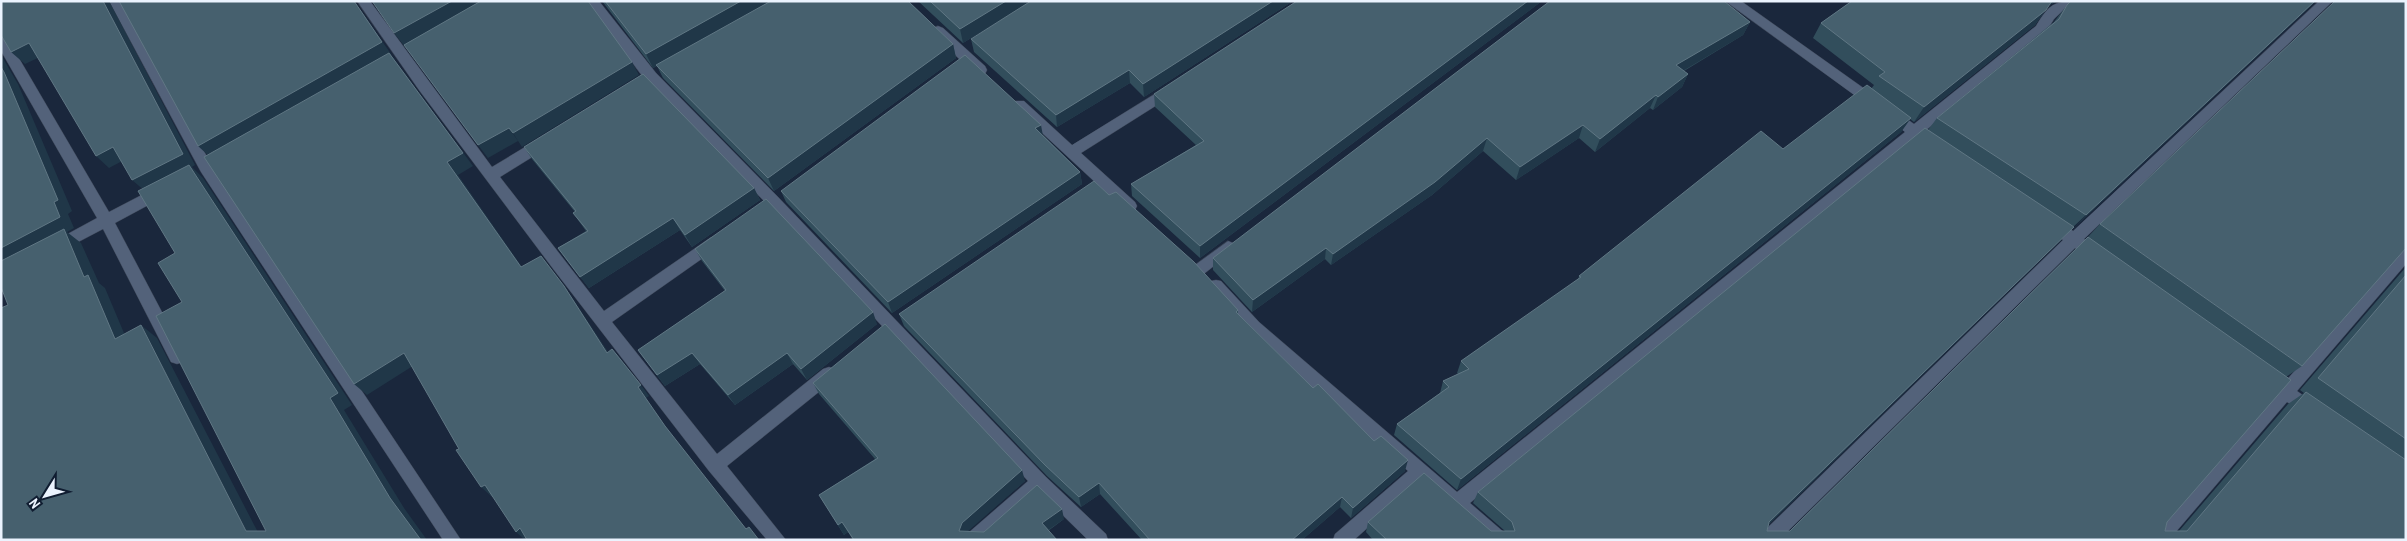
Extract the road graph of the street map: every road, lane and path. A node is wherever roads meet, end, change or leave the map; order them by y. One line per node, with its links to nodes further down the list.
1 (115, 1): 48 (street)
2 (363, 1): 10 (street)
3 (592, 1): 22 (street)
4 (1731, 1): 14 (street)
5 (2067, 1): 14 (street)
6 (2327, 1): 28 (street)
7 (927, 20): 11 (street)
8 (1, 39): 26 (street)
9 (419, 48): 10 (street)
10 (398, 60): 18 (street)
11 (988, 77)
12 (1181, 82): 16 (street)
13 (1009, 96): 16 (street)
14 (1914, 132): 17 (street); 47 (street)
15 (558, 134): 18 (street)
16 (1072, 152): 19 (street)
17 (1946, 153)
18 (491, 175): 36 (street)
19 (1101, 180): 21 (street); 25 (street)
20 (172, 186): 26 (street)
21 (1085, 191)
22 (777, 198): 23 (street); 37 (street)
23 (757, 212)
24 (2042, 217): 28 (street)
25 (1143, 218)
26 (106, 220): 30 (street); 40 (street)
27 (724, 235): 36 (street)
28 (2074, 238): 33 (street); 54 (street)
29 (1239, 239): 34 (street)
30 (45, 253)
31 (2406, 253): 42 (street)
32 (1186, 256): 34 (street)
33 (2105, 262)
34 (1200, 269): 45 (street)
35 (906, 313): 37 (street)
36 (602, 321): 44 (street)
37 (890, 325): 38 (street); 46 (street)
38 (875, 337)
39 (844, 361): 44 (street)
40 (182, 367)
41 (2255, 370): 42 (street)
42 (2286, 393): 43 (street); 55 (street)
43 (2326, 421)
44 (715, 466): 49 (street)
45 (1421, 470): 47 (street); 52 (street)
46 (1040, 482): 50 (street); 51 (street)
47 (1458, 502): 53 (street)
48 (453, 540)
49 (778, 540)
50 (973, 540)
51 (1100, 540)
52 (1341, 540)
53 (1500, 540)
54 (1767, 540)
55 (2158, 540)

